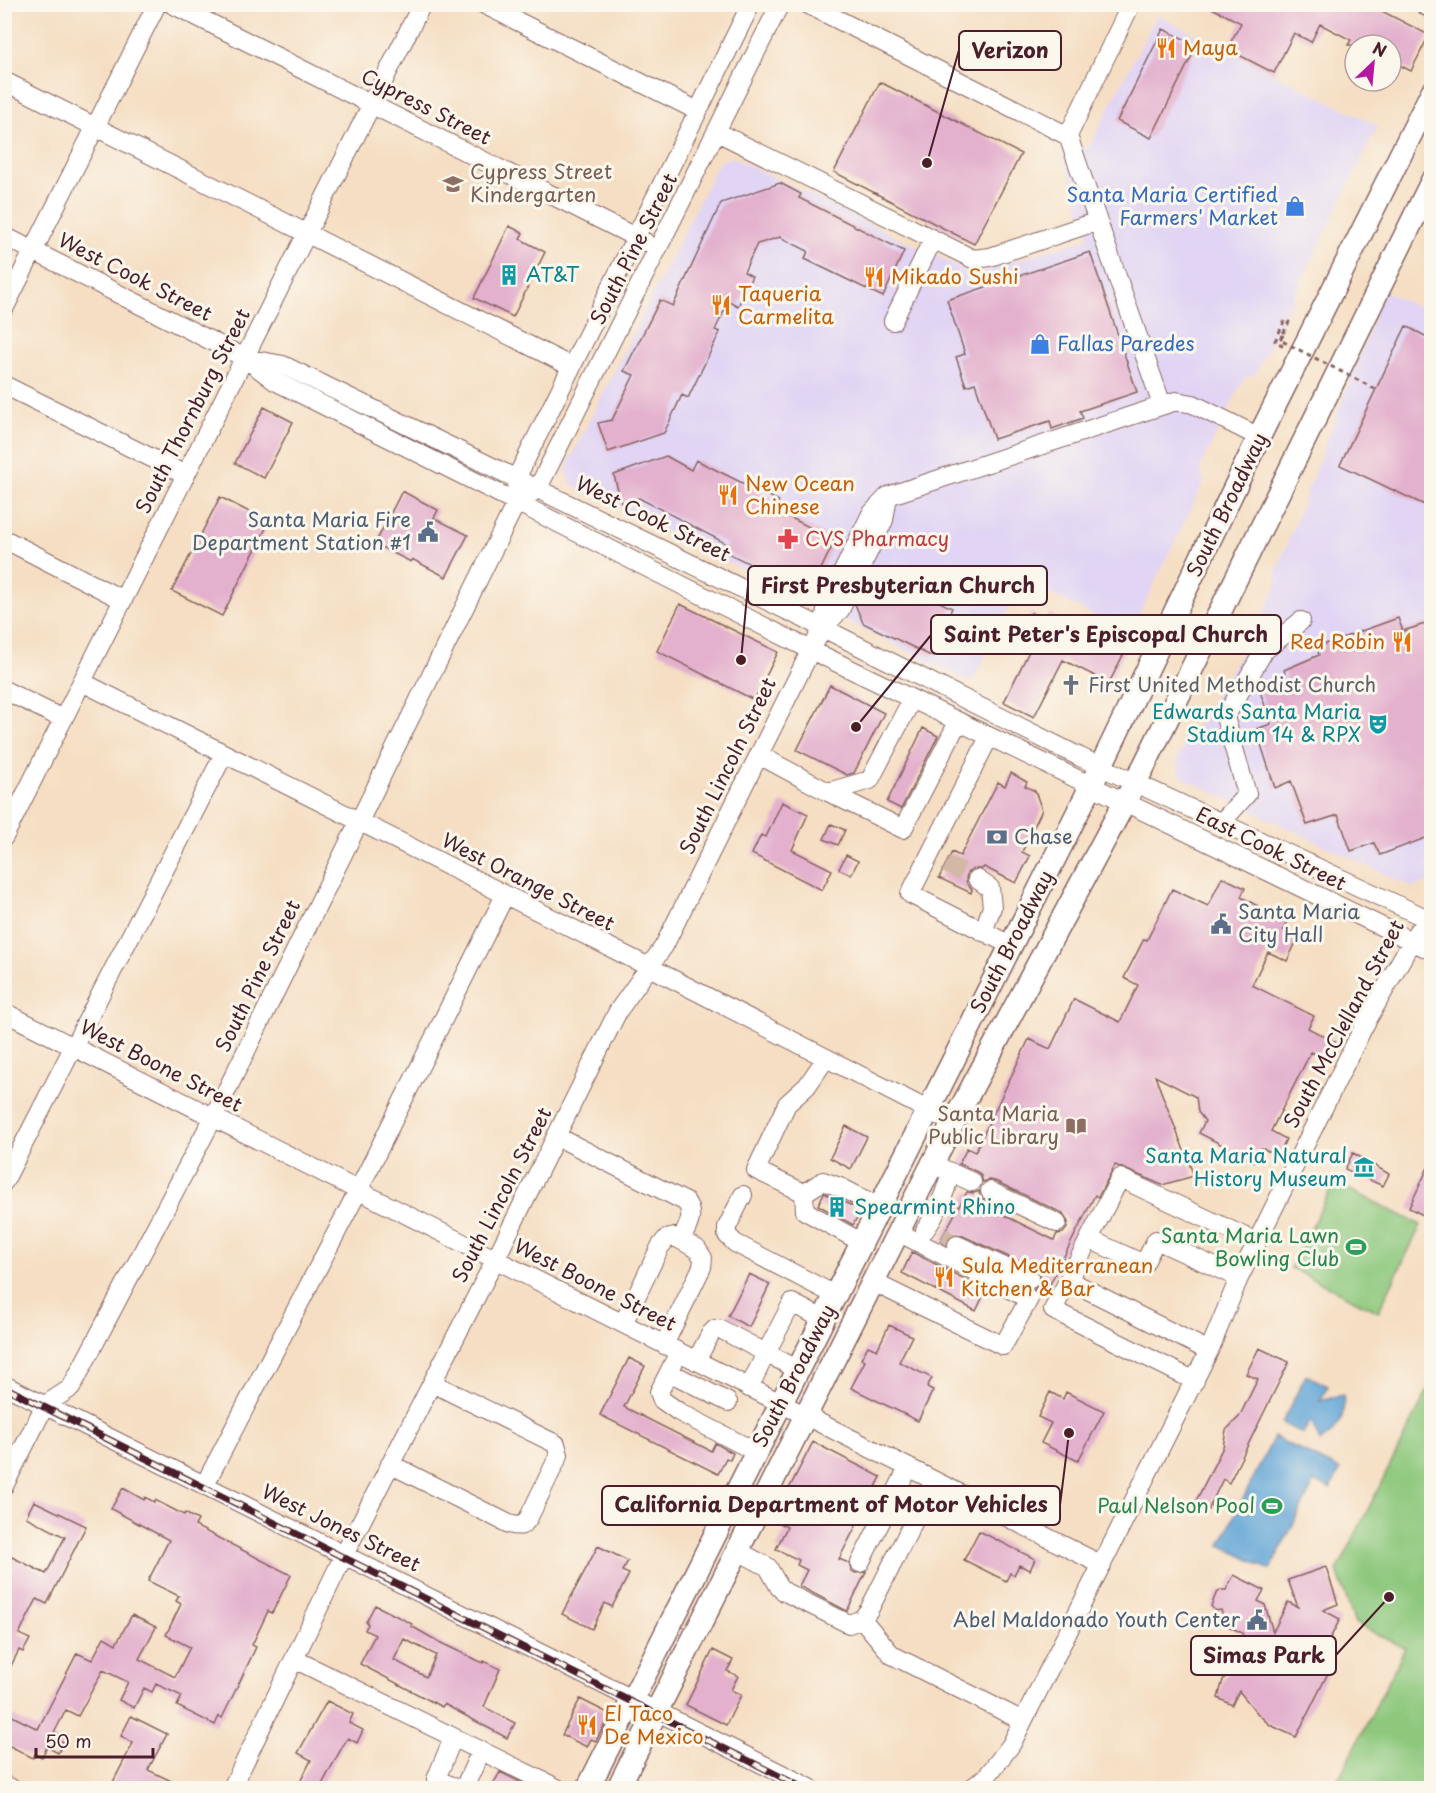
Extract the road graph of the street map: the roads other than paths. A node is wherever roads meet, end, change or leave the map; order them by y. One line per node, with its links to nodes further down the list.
1 (157, 4): 15 (street)
2 (172, 4): 13 (street, Cypress Street)
3 (422, 4): 13 (street, South Thornburg Street)
4 (483, 4): 14 (street)
5 (751, 4): 14 (street, South Pine Street)
6 (780, 4): 16 (street, South Pine Street)
7 (807, 4): 17 (street)
8 (1131, 4): 17 (street)
9 (1427, 4): 10 (main road)
10 (1431, 7)
11 (4, 81): 15 (street)
12 (1431, 92): 32 (main road, South Broadway)
13 (372, 105): 20 (street, South Thornburg Street); 22 (street, Cypress Street)
14 (698, 111): 22 (street, South Pine Street)
15 (96, 127): 20 (street); 25 (street)
16 (717, 132): 23 (street); 24 (street, South Pine Street)
17 (1068, 136): 19 (street)
18 (1431, 181): 52 (main road, South Broadway)
19 (1098, 221): 23 (street); 31 (street)
20 (307, 234): 28 (street, South Thornburg Street); 29 (street)
21 (4, 236): 25 (street, West Cook Street)
22 (636, 237): 24 (street, Cypress Street); 29 (street, South Pine Street)
23 (932, 240): 27 (street)
24 (660, 249): 35 (street, South Pine Street)
25 (34, 251): 26 (street); 28 (street, West Cook Street)
26 (4, 309)
27 (893, 321)
28 (245, 358): 33 (street, South Thornburg Street); 34 (street, West Cook Street); 37 (street, West Cook Street)
29 (572, 367): 34 (street, South Pine Street)
30 (4, 385): 33 (street)
31 (1162, 405): 32 (street); 36 (street)
32 (1259, 437): 51 (main road, South Broadway)
33 (186, 475): 39 (street, South Thornburg Street)
34 (517, 477): 35 (street, West Cook Street); 37 (street, South Pine Street)
35 (538, 488): 37 (street, South Pine Street); 41 (street, West Cook Street)
36 (888, 496): 41 (street); 41 (street)
37 (516, 503): 42 (street, West Cook Street); 55 (street, South Pine Street)
38 (4, 540): 39 (street)
39 (123, 600): 43 (street, South Thornburg Street)
40 (1301, 621): 56 (street)
41 (823, 628): 42 (street, South Lincoln Street); 51 (street, West Cook Street)
42 (811, 650): 45 (street, West Cook Street); 50 (street, South Lincoln Street)
43 (82, 682): 46 (street, South Thornburg Street); 49 (street, West Orange Street)
44 (4, 690): 46 (street)
45 (912, 699): 47 (street, West Cook Street); 53 (street)
46 (63, 719): 57 (street, South Thornburg Street)
47 (958, 722): 48 (street, West Cook Street); 53 (street)
48 (989, 737): 51 (street, West Cook Street); 61 (street)
49 (224, 754): 55 (street, West Orange Street); 67 (street)
50 (759, 755): 53 (street); 65 (street, South Lincoln Street)
51 (1096, 776): 52 (street, East Cook Street); 54 (street, East Cook Street); 63 (main road, South Broadway)
52 (1135, 783): 54 (main road, South Broadway); 56 (street, East Cook Street)
53 (828, 792)
54 (1124, 803): 62 (street, East Cook Street); 71 (main road, South Broadway)
55 (359, 822): 59 (street, West Orange Street); 70 (street, South Pine Street)
56 (1221, 823): 60 (street, East Cook Street)
57 (4, 837)
58 (977, 879): 61 (street)
59 (505, 895): 65 (street, West Orange Street); 76 (street)
60 (1430, 917): 62 (street, South McClelland Street)
61 (983, 932): 63 (street)
62 (1410, 941): 64 (street, East Cook Street); 87 (street, South McClelland Street)
63 (1011, 945): 69 (main road, South Broadway)
64 (1431, 951)
65 (651, 968): 68 (street, West Orange Street); 72 (street, South Lincoln Street)
66 (4, 1012): 67 (street, West Boone Street)
67 (73, 1047): 70 (street, West Boone Street); 74 (street)
68 (826, 1058): 69 (street, West Orange Street); 78 (street)
69 (927, 1110): 71 (street, West Orange Street); 80 (main road, South Broadway)
70 (213, 1118): 76 (street, West Boone Street); 110 (street, South Pine Street)
71 (953, 1124): 73 (main road, South Broadway)
72 (556, 1136): 85 (street); 88 (street, South Lincoln Street)
73 (942, 1168): 75 (street); 82 (main road, South Broadway); 83 (street)
74 (4, 1182)
75 (972, 1182)
76 (358, 1191): 88 (street, West Boone Street); 118 (street)
77 (990, 1191): 81 (street)
78 (804, 1192): 80 (street); 86 (street)
79 (743, 1195): 93 (street)
80 (879, 1207): 86 (main road, South Broadway)
81 (1057, 1224)
82 (901, 1226): 83 (street); 92 (main road, South Broadway); 94 (street)
83 (941, 1238): 90 (street)
84 (1089, 1239): 87 (street); 89 (street); 91 (street)
85 (681, 1240): 97 (street); 98 (street)
86 (861, 1242): 93 (main road, South Broadway)
87 (1256, 1242): 89 (street, South McClelland Street)
88 (495, 1260): 97 (street, West Boone Street); 105 (street, South Lincoln Street)
89 (1239, 1278): 99 (street, South McClelland Street)
90 (1030, 1279)
91 (1068, 1281): 95 (street); 99 (street)
92 (873, 1282): 94 (street); 111 (main road, South Broadway)
93 (835, 1295): 96 (main road, South Broadway)
94 (1029, 1299): 95 (street)
95 (1053, 1310): 104 (street)
96 (823, 1319): 100 (street); 102 (main road, South Broadway)
97 (623, 1324): 98 (street, West Boone Street)
98 (671, 1348): 101 (street, West Boone Street); 103 (street)
99 (1209, 1351): 104 (street, South McClelland Street)
100 (766, 1353): 101 (street); 102 (street); 107 (street)
101 (696, 1361): 107 (street, West Boone Street)
102 (797, 1369): 109 (main road, South Broadway)
103 (669, 1372): 108 (street); 112 (street)
104 (1195, 1380): 122 (street, South McClelland Street)
105 (432, 1383): 114 (street, South Lincoln Street); 114 (street)
106 (4, 1385): 110 (street, West Jones Street)
107 (744, 1385): 108 (street); 109 (street, West Boone Street)
108 (728, 1402): 112 (street)
109 (780, 1403): 111 (street, West Boone Street); 113 (main road, South Broadway)
110 (45, 1406): 117 (street, South Pine Street); 118 (street, West Jones Street)
111 (805, 1416): 115 (street, West Boone Street); 119 (main road, South Broadway)
112 (714, 1430): 113 (street)
113 (756, 1452): 125 (main road, South Broadway)
114 (390, 1464): 120 (street, South Lincoln Street)
115 (908, 1468): 116 (street, West Boone Street); 121 (street)
116 (934, 1481): 122 (street, West Boone Street); 123 (street)
117 (4, 1486)
118 (204, 1486): 120 (street, West Jones Street)
119 (738, 1551): 123 (street); 126 (main road, South Broadway)
120 (344, 1555): 124 (street, South Lincoln Street); 125 (street, West Jones Street)
121 (860, 1563)
122 (1102, 1565): 127 (street, South McClelland Street)
123 (862, 1619): 127 (street)
124 (294, 1659): 128 (street); 133 (street, South Lincoln Street)
125 (632, 1700): 126 (street, West Jones Street); 137 (main road, South Broadway)
126 (657, 1712): 131 (street, West Jones Street); 138 (main road, South Broadway)
127 (1023, 1721): 139 (street, South McClelland Street)
128 (453, 1738): 129 (street); 134 (street)
129 (481, 1751): 135 (street); 136 (street)
130 (4, 1785): 132 (street)
131 (799, 1786)
132 (11, 1788)
133 (232, 1788)
134 (456, 1788)
135 (464, 1788)
136 (557, 1788)
137 (588, 1788)
138 (618, 1788)
139 (972, 1788)

